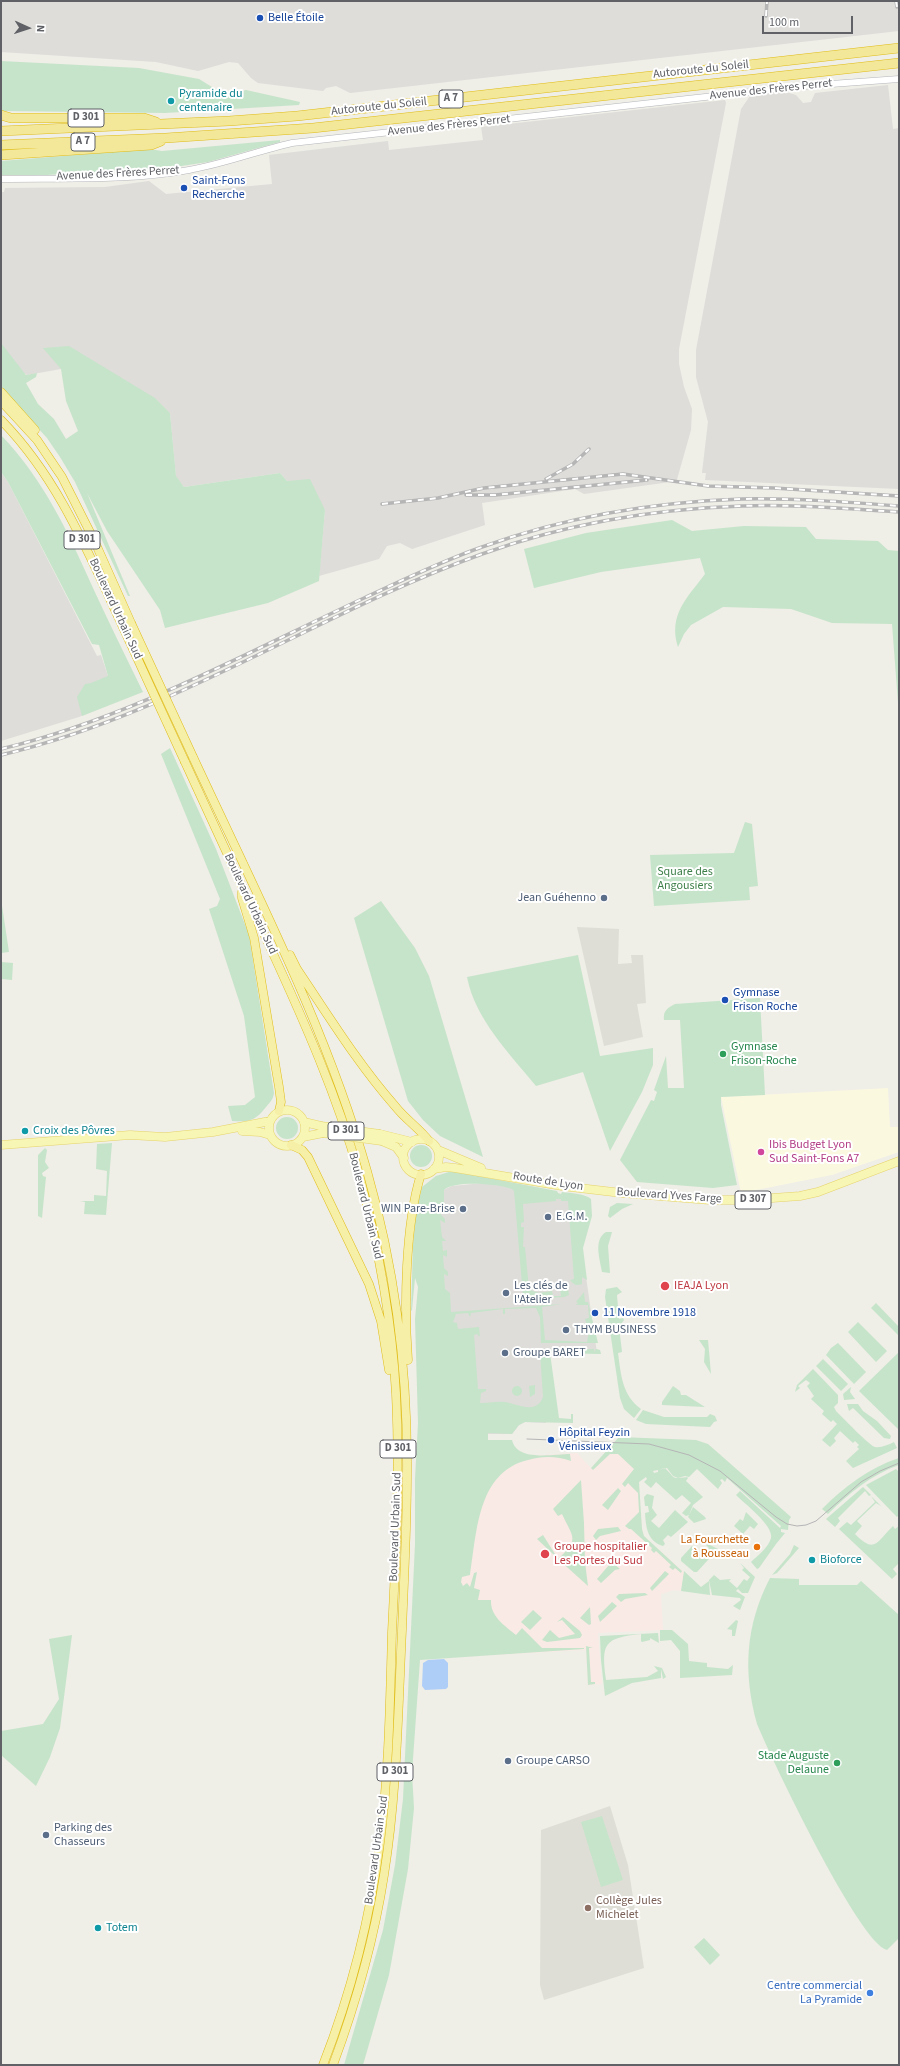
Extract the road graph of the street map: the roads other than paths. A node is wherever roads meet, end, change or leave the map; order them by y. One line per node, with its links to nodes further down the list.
1 (899, 48): 7 (highway, Autoroute du Soleil / A 7)
2 (899, 63): 9 (highway, Autoroute du Soleil / A 7)
3 (899, 79): 12 (street, Avenue des Frères Perret)
4 (1, 115): 6 (highway)
5 (1, 118): 6 (highway, D 301)
6 (11, 118): 7 (highway, D 301)
7 (161, 124): 8 (highway, Autoroute du Soleil / A 7)
8 (1, 131)
9 (166, 138): 10 (highway, Autoroute du Soleil / A 7); 11 (highway)
10 (1, 145)
11 (1, 155)
12 (1, 179)
13 (1, 392): 17 (highway)
14 (1, 401): 17 (highway)
15 (1, 409): 17 (highway, D 301)
16 (1, 420): 18 (highway, Boulevard Urbain Sud / D 301, bridge)
17 (95, 544): 19 (highway, Boulevard Urbain Sud / D 301, bridge)
18 (243, 887): 20 (highway); 39 (highway, Boulevard Urbain Sud / D 301)
19 (277, 940): 28 (highway); 40 (highway, Boulevard Urbain Sud / D 301)
20 (279, 1111): 21 (main road); 22 (main road)
21 (270, 1121): 24 (main road); 25 (main road)
22 (304, 1122): 23 (main road); 26 (main road)
23 (322, 1130): 26 (main road); 27 (main road, bridge)
24 (213, 1132): 25 (main road); 30 (main road)
25 (270, 1135): 31 (main road)
26 (302, 1137): 31 (main road)
27 (381, 1138): 29 (main road); 33 (main road)
28 (429, 1141): 29 (main road); 32 (main road)
29 (412, 1142): 33 (main road)
30 (1, 1145)
31 (291, 1145): 39 (highway)
32 (438, 1150): 35 (main road); 36 (main road, Route de Lyon / D 307)
33 (404, 1158): 37 (main road)
34 (899, 1161): 38 (main road, Boulevard Yves Farge / D 307)
35 (434, 1169): 36 (main road, Route de Lyon / D 307); 37 (main road)
36 (494, 1173): 38 (main road, Route de Lyon / D 307)
37 (421, 1174): 40 (highway)
38 (601, 1190)
39 (396, 1391): 41 (highway, Boulevard Urbain Sud / D 301)
40 (406, 1402): 42 (highway, Boulevard Urbain Sud / D 301)
41 (324, 2065)
42 (333, 2065)

